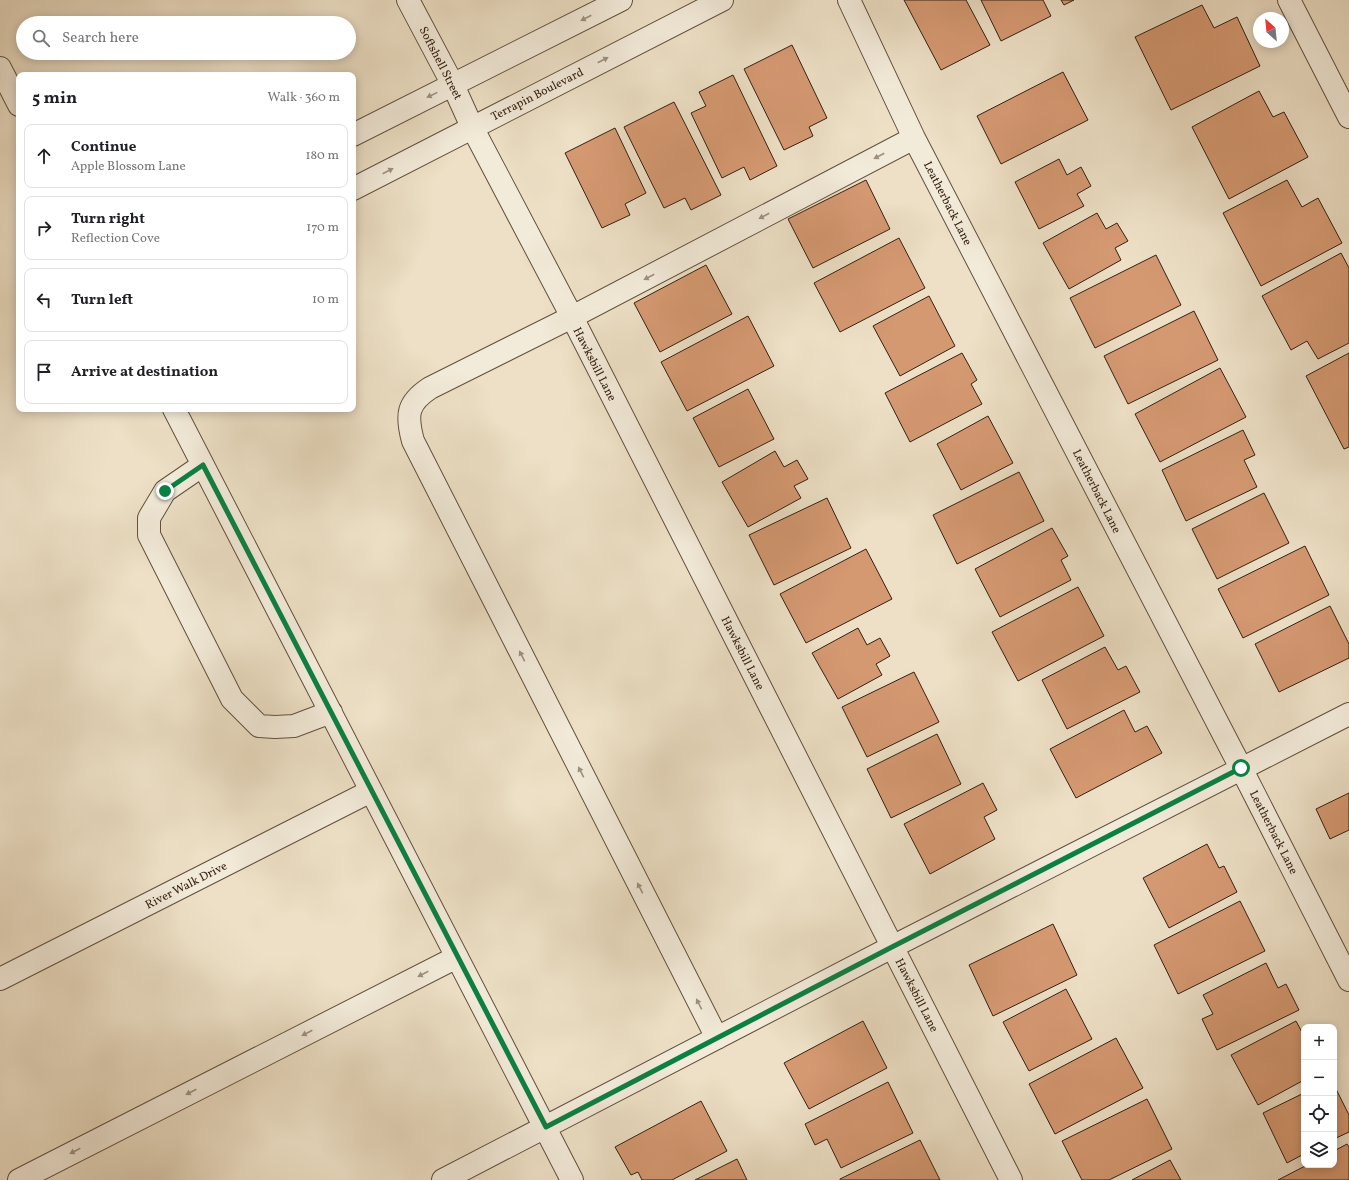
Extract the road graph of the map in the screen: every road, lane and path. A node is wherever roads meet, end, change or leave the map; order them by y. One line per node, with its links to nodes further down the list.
1 (408, 0): 7 (street, Softshell Street)
2 (621, 0): 7 (street, one-way to 7)
3 (722, 0): 10 (street, Terrapin Boulevard, one-way to 3)
4 (849, 0): 12 (street, Leatherback Lane)
5 (1290, 0): 9 (street)
6 (0, 68): 8 (street)
7 (453, 85): 10 (street, Softshell Street); 11 (street, one-way to 11)
8 (12, 104)
9 (1349, 117)
10 (472, 127): 13 (street, Terrapin Boulevard, one-way to 10); 14 (street, Hawksbill Lane)
11 (356, 134)
12 (914, 138): 14 (street, one-way to 14); 19 (street, Leatherback Lane)
13 (356, 187)
14 (572, 317): 21 (street, Hawksbill Lane); 25 (street, one-way to 14)
15 (176, 412): 16 (street)
16 (203, 465): 17 (street); 17 (street)
17 (331, 712): 20 (street)
18 (1349, 714): 19 (street)
19 (1241, 768): 21 (street); 24 (street, Leatherback Lane)
20 (372, 791): 22 (street); 23 (street, River Walk Drive)
21 (892, 947): 25 (street); 30 (street, Hawksbill Lane)
22 (457, 956): 26 (street); 27 (street, one-way to 27)
23 (0, 979)
24 (1349, 980)
25 (717, 1038): 26 (street)
26 (546, 1127): 28 (street); 29 (street)
27 (19, 1180)
28 (443, 1180)
29 (572, 1180)
30 (1011, 1180)

